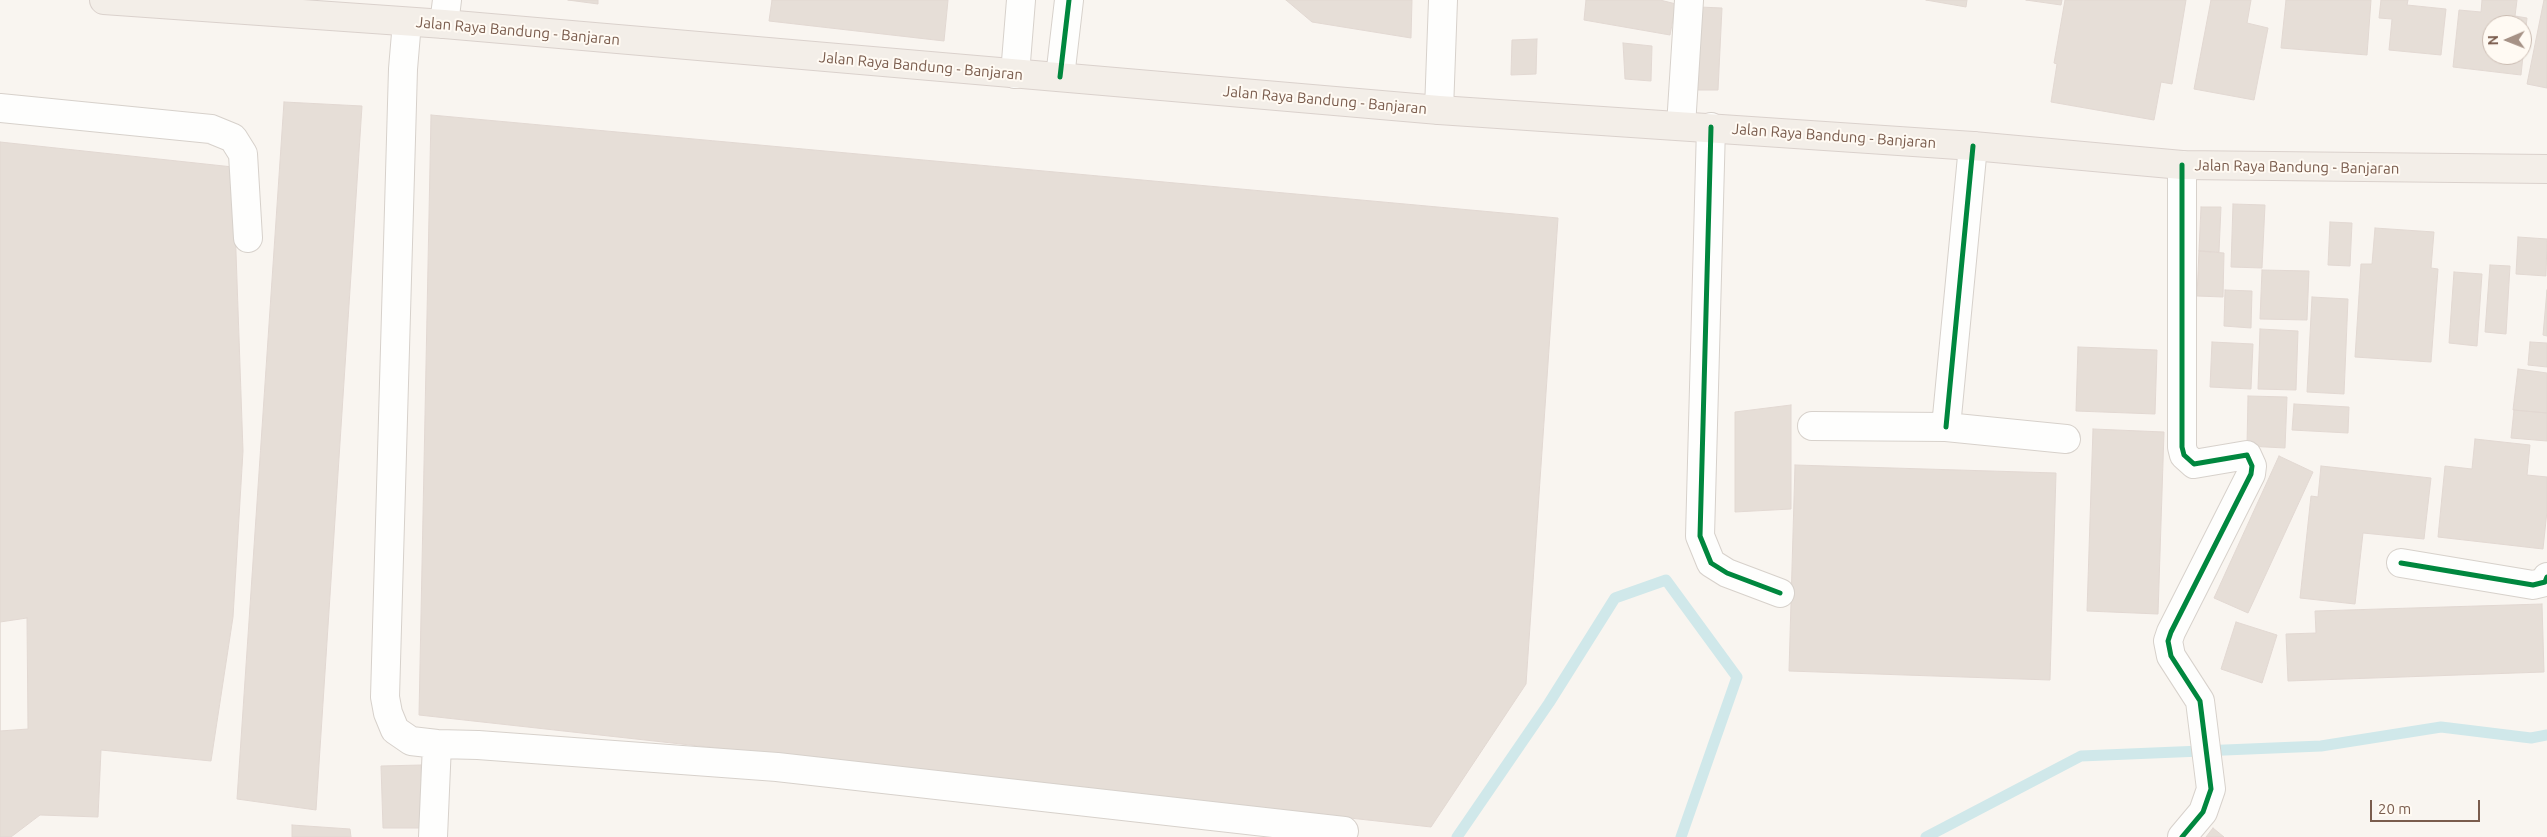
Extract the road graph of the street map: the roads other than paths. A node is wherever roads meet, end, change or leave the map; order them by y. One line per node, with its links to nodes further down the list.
1 (104, 0): 7 (main road, Jalan Raya Bandung - Banjaran)
2 (1021, 0): 8 (street)
3 (1069, 0): 9 (street)
4 (1443, 0): 11 (street)
5 (1689, 0): 12 (street)
6 (446, 12): 7 (main road, Jalan Raya Bandung - Banjaran); 8 (main road, Jalan Raya Bandung - Banjaran)
7 (407, 22): 24 (street)
8 (1015, 74): 9 (main road, Jalan Raya Bandung - Banjaran)
9 (1060, 77): 11 (main road, Jalan Raya Bandung - Banjaran)
10 (0, 108): 17 (street)
11 (1439, 110): 12 (main road, Jalan Raya Bandung - Banjaran)
12 (1681, 126): 13 (main road, Jalan Raya Bandung - Banjaran)
13 (1711, 128): 14 (main road, Jalan Raya Bandung - Banjaran); 23 (street)
14 (1973, 146): 15 (main road, Jalan Raya Bandung - Banjaran); 19 (street)
15 (2182, 165): 16 (main road, Jalan Raya Bandung - Banjaran); 27 (street)
16 (2547, 169)
17 (248, 238)
18 (1812, 426): 19 (street)
19 (1946, 428): 20 (street)
20 (2066, 439)
21 (2401, 563): 22 (street)
22 (2547, 577)
23 (1780, 593)
24 (437, 744): 25 (street); 26 (street)
25 (1344, 831)
26 (433, 837)
27 (2182, 837)

